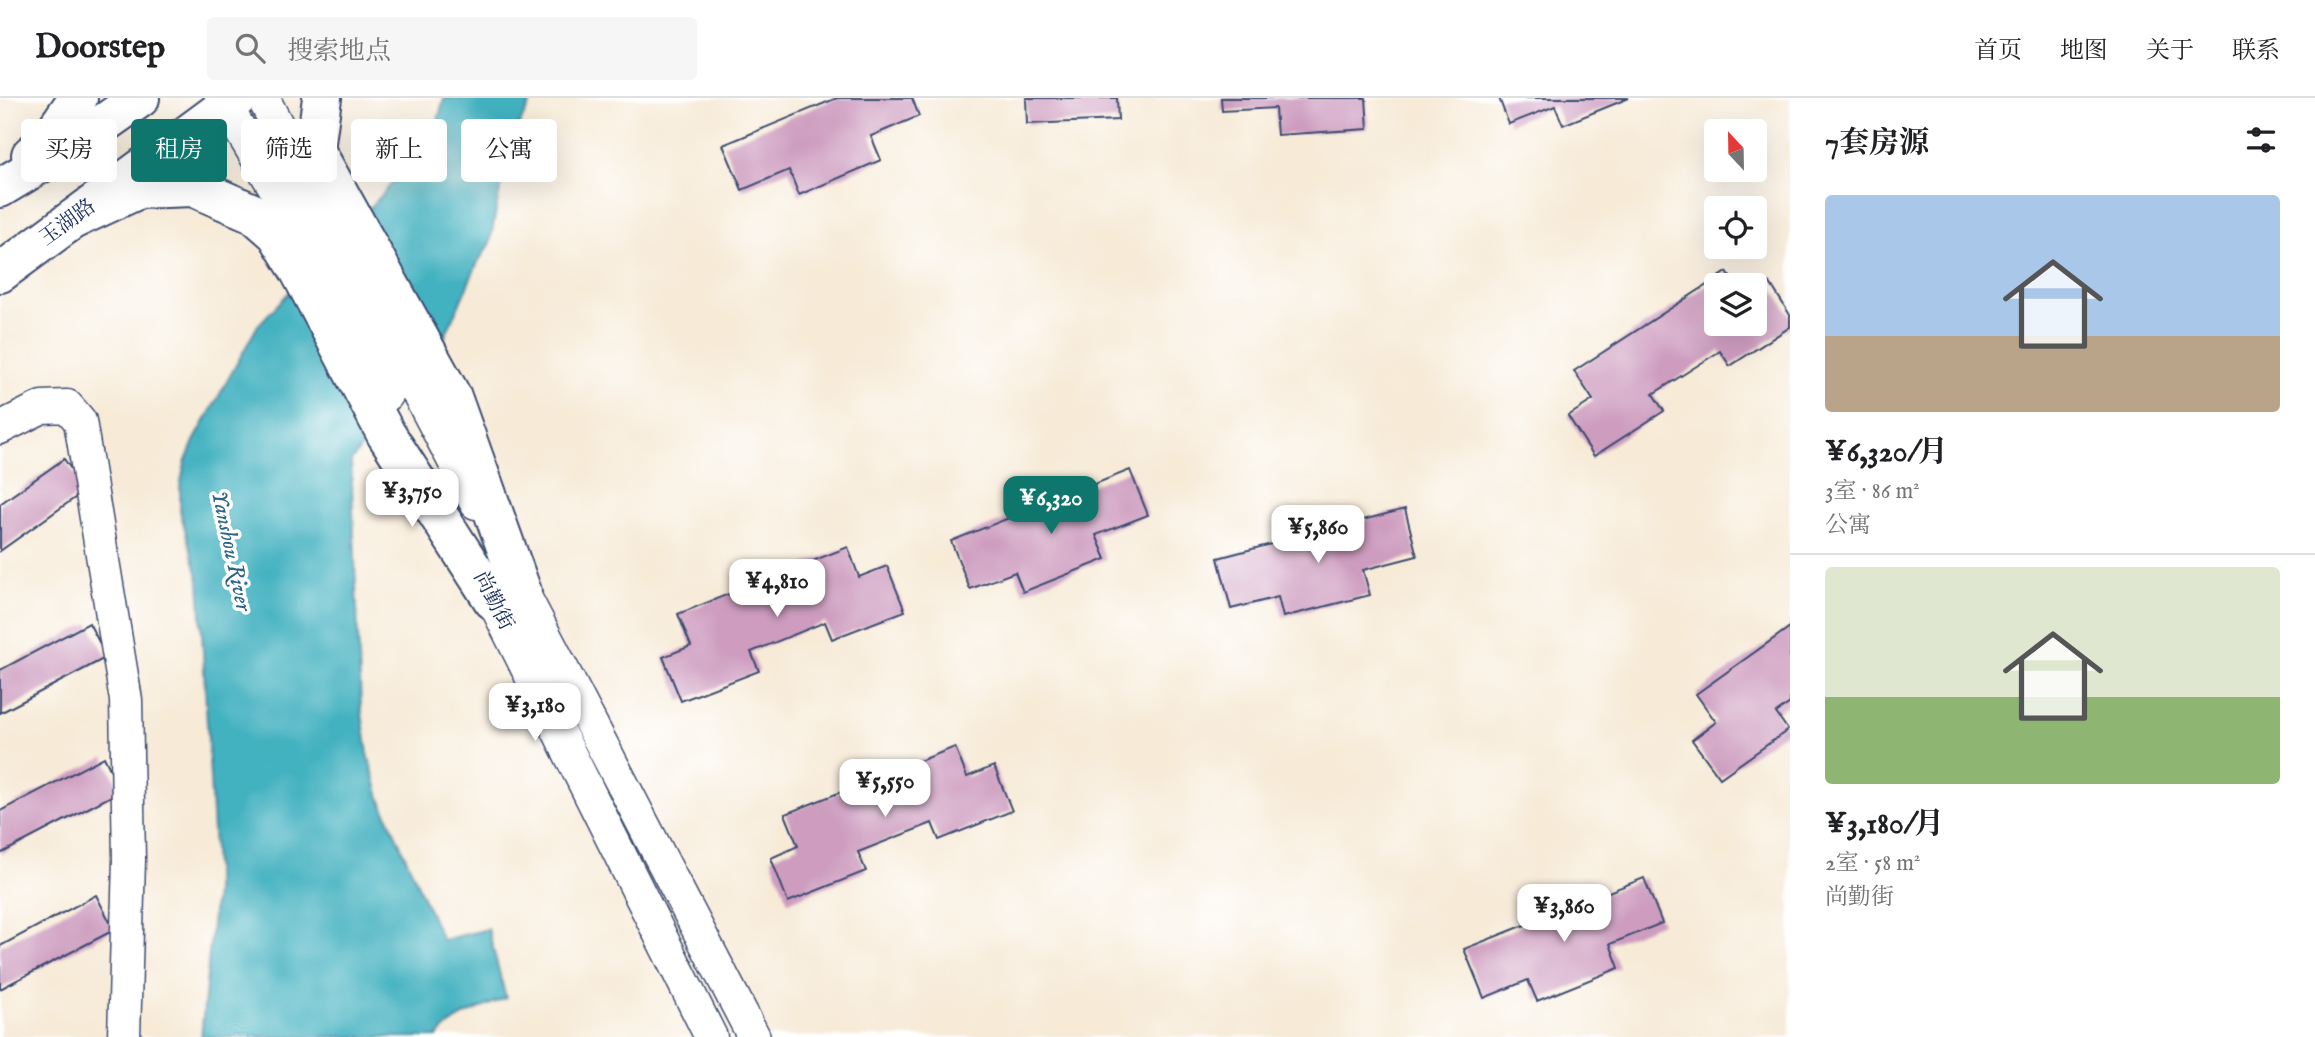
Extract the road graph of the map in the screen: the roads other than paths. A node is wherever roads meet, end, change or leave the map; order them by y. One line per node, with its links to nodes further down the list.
1 (78, 98): 6 (main road)
2 (140, 98): 7 (main road)
3 (263, 98): 9 (street, 尚勤街)
4 (322, 98): 9 (main road)
5 (228, 101): 8 (main road, 玉湖路); 9 (street, 尚勤街)
6 (0, 179)
7 (0, 188)
8 (72, 220): 9 (main road); 10 (main road, 玉湖路)
9 (324, 240): 11 (main road); 11 (street, 尚勤街); 13 (main road)
10 (0, 273)
11 (406, 425): 13 (main road); 13 (street, 尚勤街)
12 (0, 428): 14 (street)
13 (508, 596): 15 (street, 尚勤街); 16 (street, 尚勤街)
14 (124, 1037)
15 (711, 1037)
16 (754, 1037)

